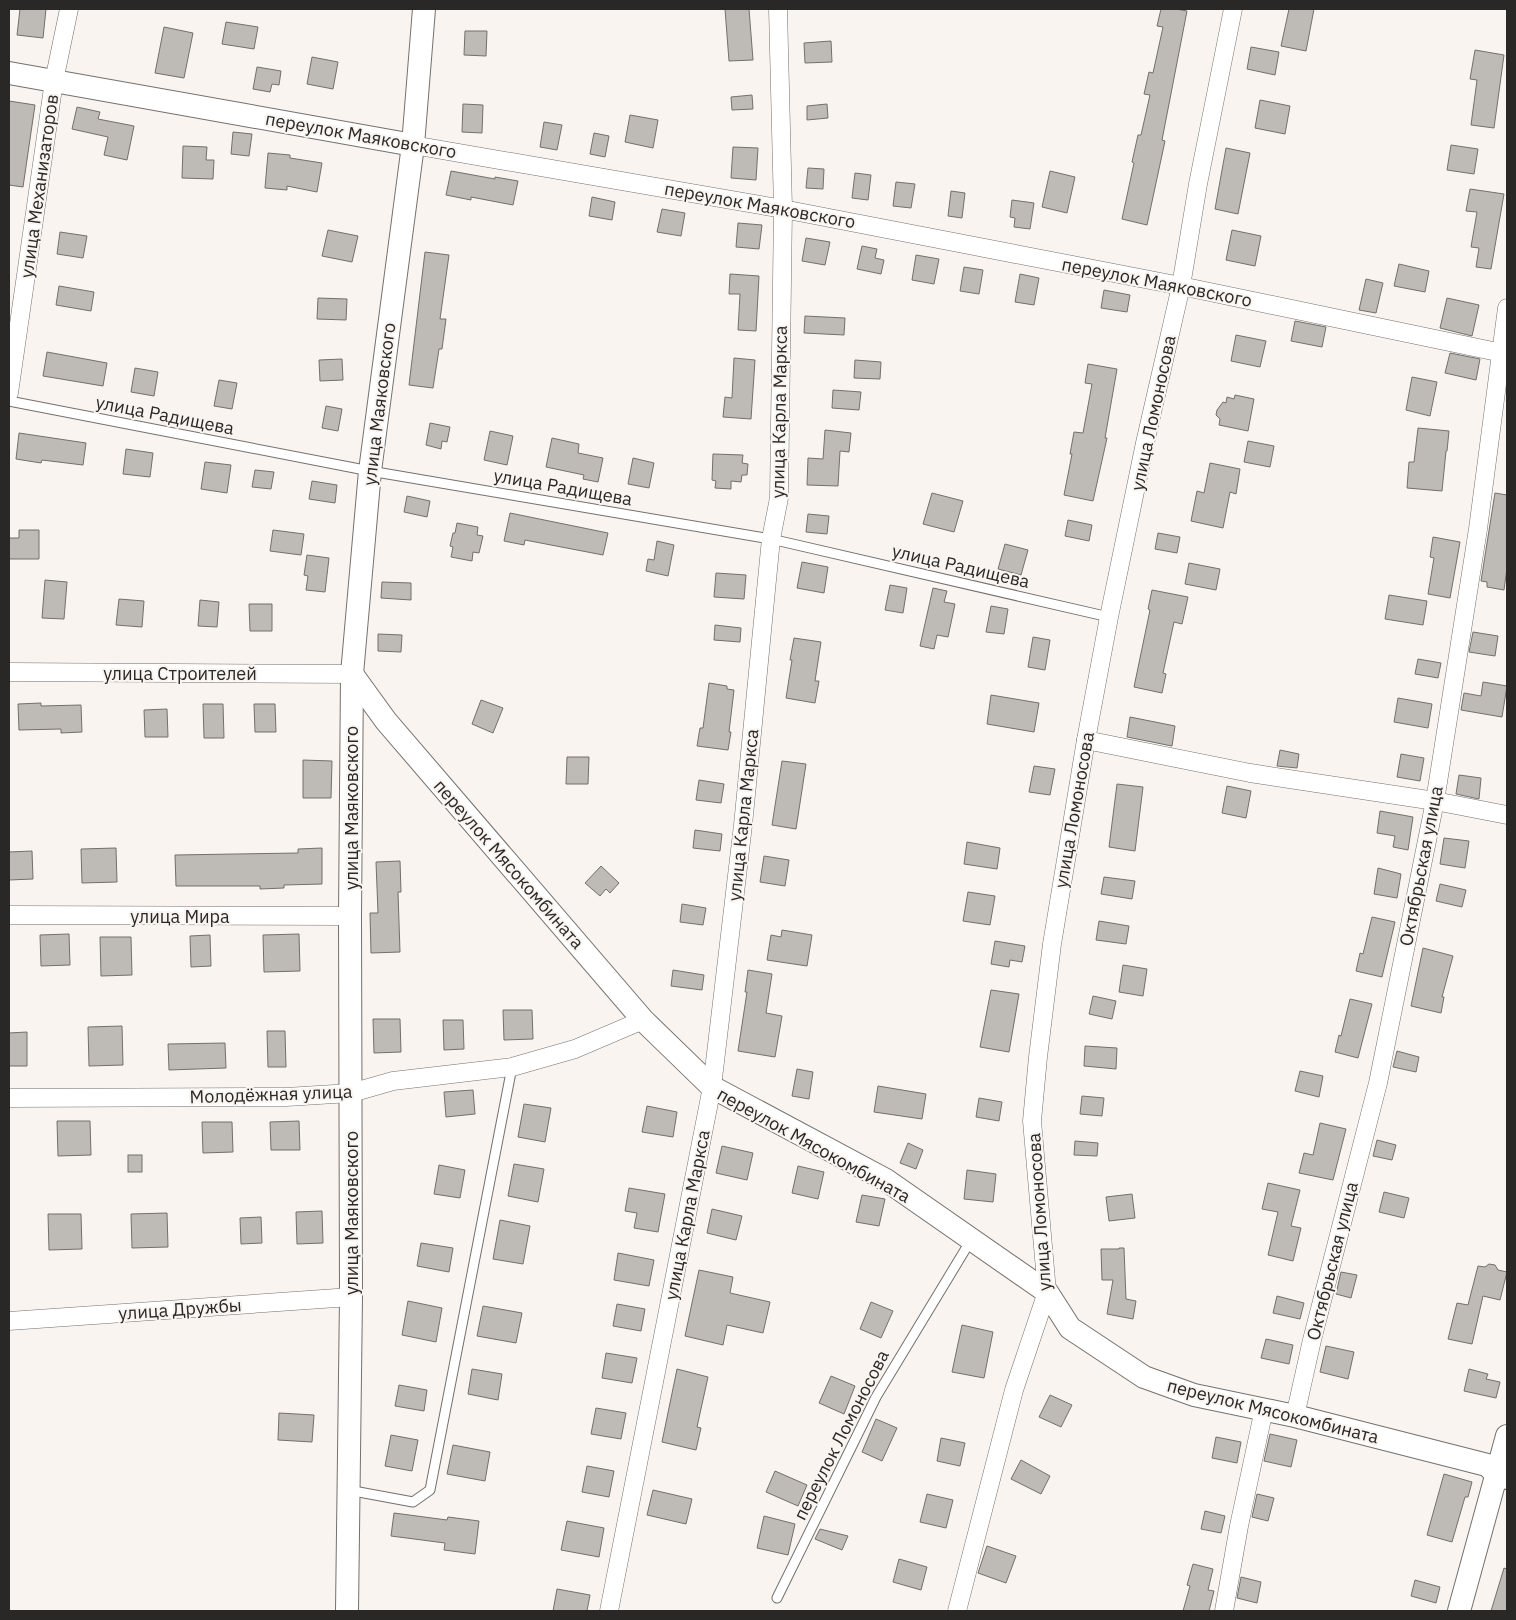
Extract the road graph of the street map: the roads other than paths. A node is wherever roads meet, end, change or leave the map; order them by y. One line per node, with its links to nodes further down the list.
1 (69, 9): 6 (street, улица Механизаторов)
2 (424, 9): 7 (street, улица Маяковского)
3 (778, 9): 8 (street, улица Карла Маркса)
4 (1233, 9): 9 (street, улица Ломоносова)
5 (9, 73): 6 (street, переулок Маяковского)
6 (54, 81): 7 (street, переулок Маяковского); 12 (street, улица Механизаторов)
7 (413, 145): 8 (street, переулок Маяковского); 14 (street, улица Маяковского)
8 (783, 208): 9 (street, переулок Маяковского); 15 (street, улица Карла Маркса)
9 (1181, 286): 11 (street, переулок Маяковского); 16 (street, улица Ломоносова)
10 (1507, 308): 11 (street, Октябрьская улица)
11 (1504, 353): 20 (street, Октябрьская улица)
12 (9, 393)
13 (9, 401): 14 (lane, улица Радищева)
14 (370, 471): 15 (lane, улица Радищева); 18 (street, улица Маяковского)
15 (771, 539): 16 (lane, улица Радищева); 26 (street, улица Карла Маркса)
16 (1109, 617): 19 (street, улица Ломоносова)
17 (9, 672): 18 (street, улица Строителей)
18 (352, 674): 23 (street, улица Маяковского); 24 (street, переулок Мясокомбината)
19 (1086, 740): 20 (street); 30 (street, улица Ломоносова)
20 (1435, 801): 21 (street); 34 (street, Октябрьская улица)
21 (1507, 815)
22 (9, 915): 23 (street, улица Мира)
23 (350, 916): 27 (street, улица Маяковского)
24 (643, 1020): 25 (street, Молодёжная улица); 26 (street, переулок Мясокомбината)
25 (512, 1067): 27 (street, Молодёжная улица); 37 (lane)
26 (712, 1087): 29 (street, переулок Мясокомбината); 40 (street, улица Карла Маркса)
27 (351, 1093): 28 (street, Молодёжная улица); 31 (street, улица Маяковского)
28 (9, 1098)
29 (971, 1240): 30 (street, переулок Мясокомбината); 38 (lane, переулок Ломоносова)
30 (1047, 1292): 33 (street, переулок Мясокомбината); 41 (street, улица Ломоносова)
31 (351, 1297): 32 (street, улица Дружбы); 37 (street, улица Маяковского)
32 (9, 1321)
33 (1264, 1409): 34 (street, переулок Мясокомбината); 42 (street)
34 (1295, 1416): 36 (street, переулок Мясокомбината)
35 (1507, 1436): 36 (street)
36 (1502, 1476): 43 (street)
37 (348, 1490): 39 (street, улица Маяковского)
38 (777, 1598)
39 (347, 1611)
40 (609, 1611)
41 (957, 1611)
42 (1224, 1611)
43 (1459, 1611)

